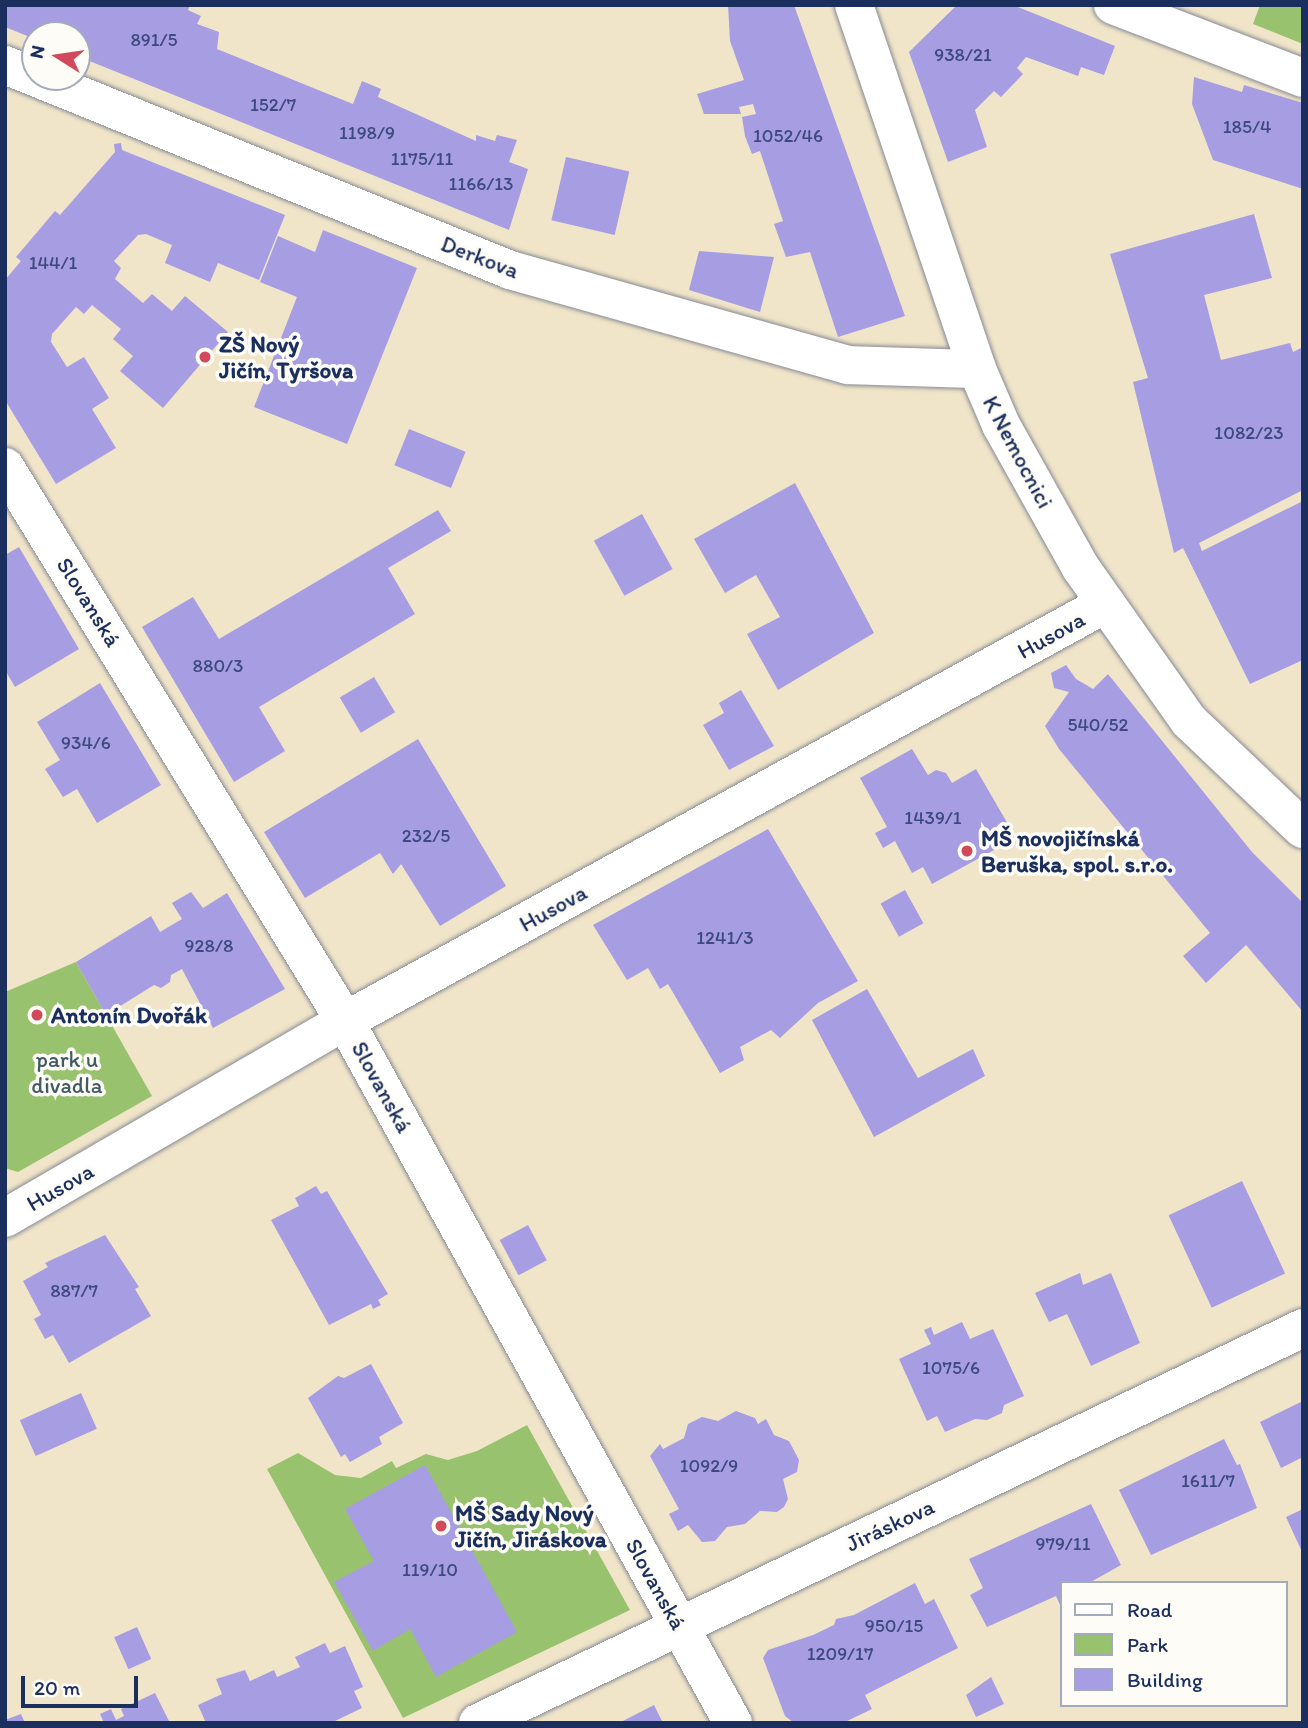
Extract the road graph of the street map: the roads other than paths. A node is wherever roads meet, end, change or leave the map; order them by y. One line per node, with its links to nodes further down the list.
1 (854, 5): 5 (street, K Nemocnici)
2 (1113, 5): 4 (street)
3 (5, 65): 5 (street, Derkova)
4 (1303, 78)
5 (976, 369): 7 (street, K Nemocnici)
6 (5, 467): 9 (street, Slovanská)
7 (1105, 604): 8 (street, K Nemocnici); 9 (street, Husova)
8 (1303, 830)
9 (345, 1021): 10 (street, Husova); 12 (street, Slovanská)
10 (6, 1216)
11 (1303, 1328): 12 (street, Jiráskova)
12 (679, 1626): 13 (street, Jiráskova); 14 (street, Slovanská)
13 (478, 1723)
14 (733, 1723)

